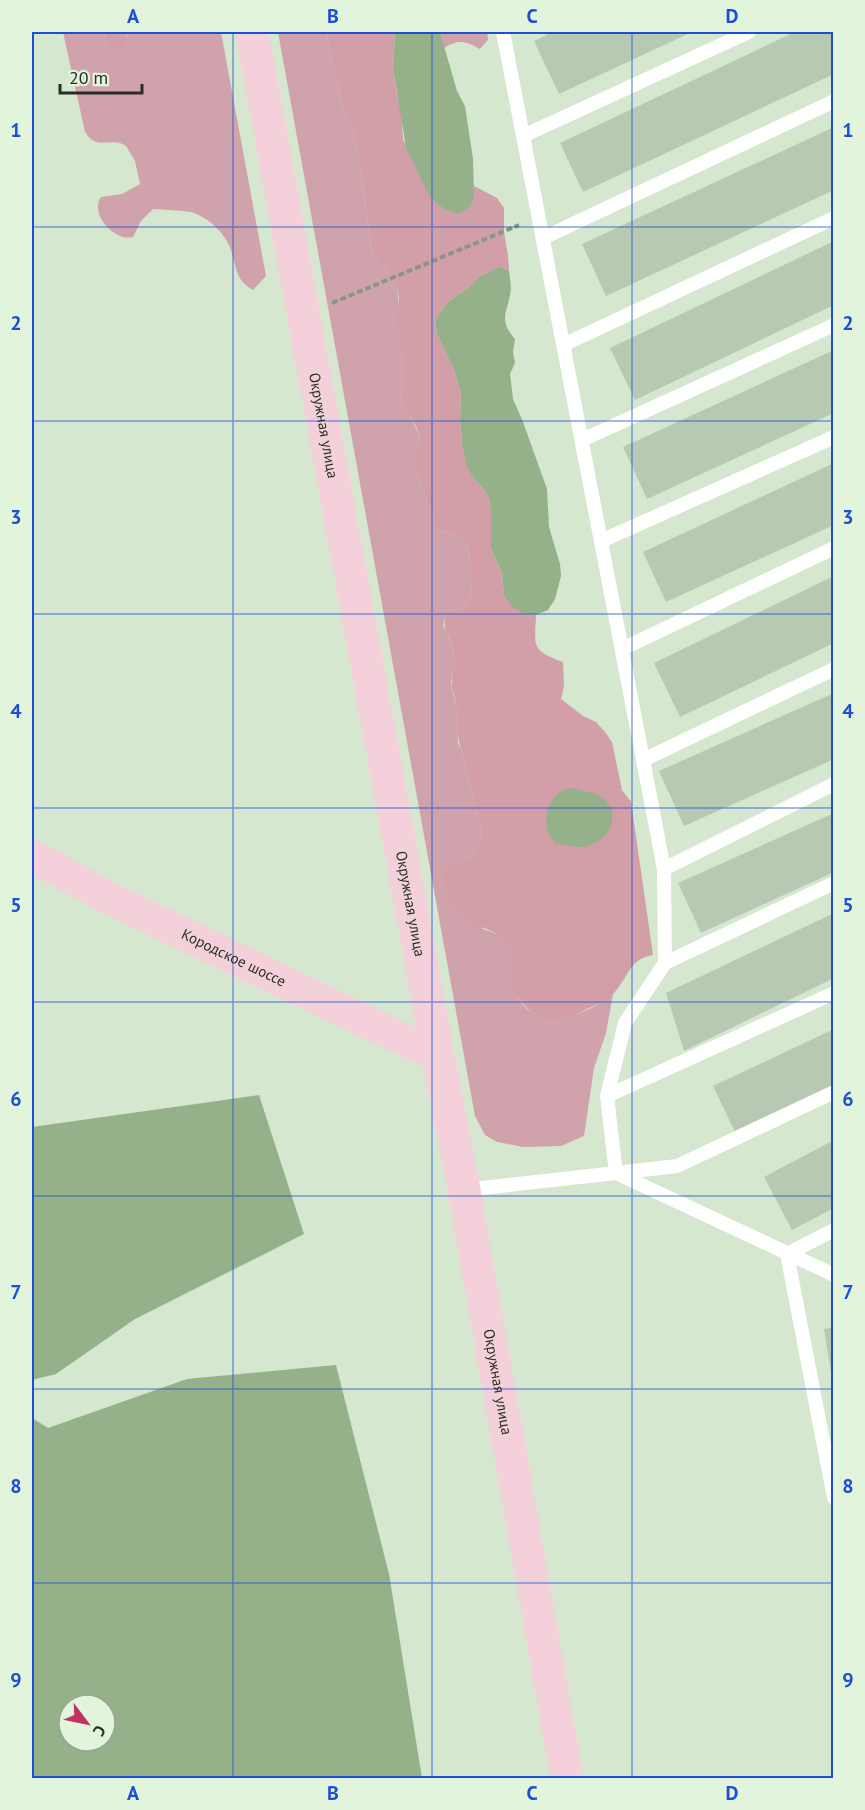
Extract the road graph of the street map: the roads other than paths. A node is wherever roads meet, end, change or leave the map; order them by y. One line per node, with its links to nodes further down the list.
1 (252, 32): 23 (main road, Окружная улица)
2 (503, 32): 5 (lane)
3 (749, 32): 5 (lane)
4 (834, 101): 7 (lane)
5 (523, 136): 7 (lane)
6 (834, 218): 9 (lane)
7 (543, 238): 9 (lane)
8 (834, 326): 11 (lane)
9 (563, 345): 11 (lane)
10 (834, 436): 12 (lane)
11 (582, 441): 12 (lane)
12 (601, 541): 14 (lane)
13 (834, 548): 14 (lane)
14 (622, 649): 16 (lane)
15 (834, 669): 16 (lane)
16 (644, 760): 19 (lane)
17 (834, 784): 19 (lane)
18 (32, 856): 23 (main road, Кородское шоссе)
19 (664, 869): 21 (lane)
20 (834, 884): 21 (lane)
21 (665, 963): 25 (lane)
22 (834, 993): 25 (lane)
23 (438, 1056): 27 (main road, Окружная улица)
24 (834, 1092): 26 (lane)
25 (608, 1096): 26 (lane)
26 (616, 1173): 27 (lane); 29 (lane)
27 (464, 1191): 32 (main road, Окружная улица)
28 (834, 1230): 29 (lane)
29 (787, 1254): 30 (lane); 31 (lane)
30 (834, 1275)
31 (834, 1498)
32 (567, 1779)

